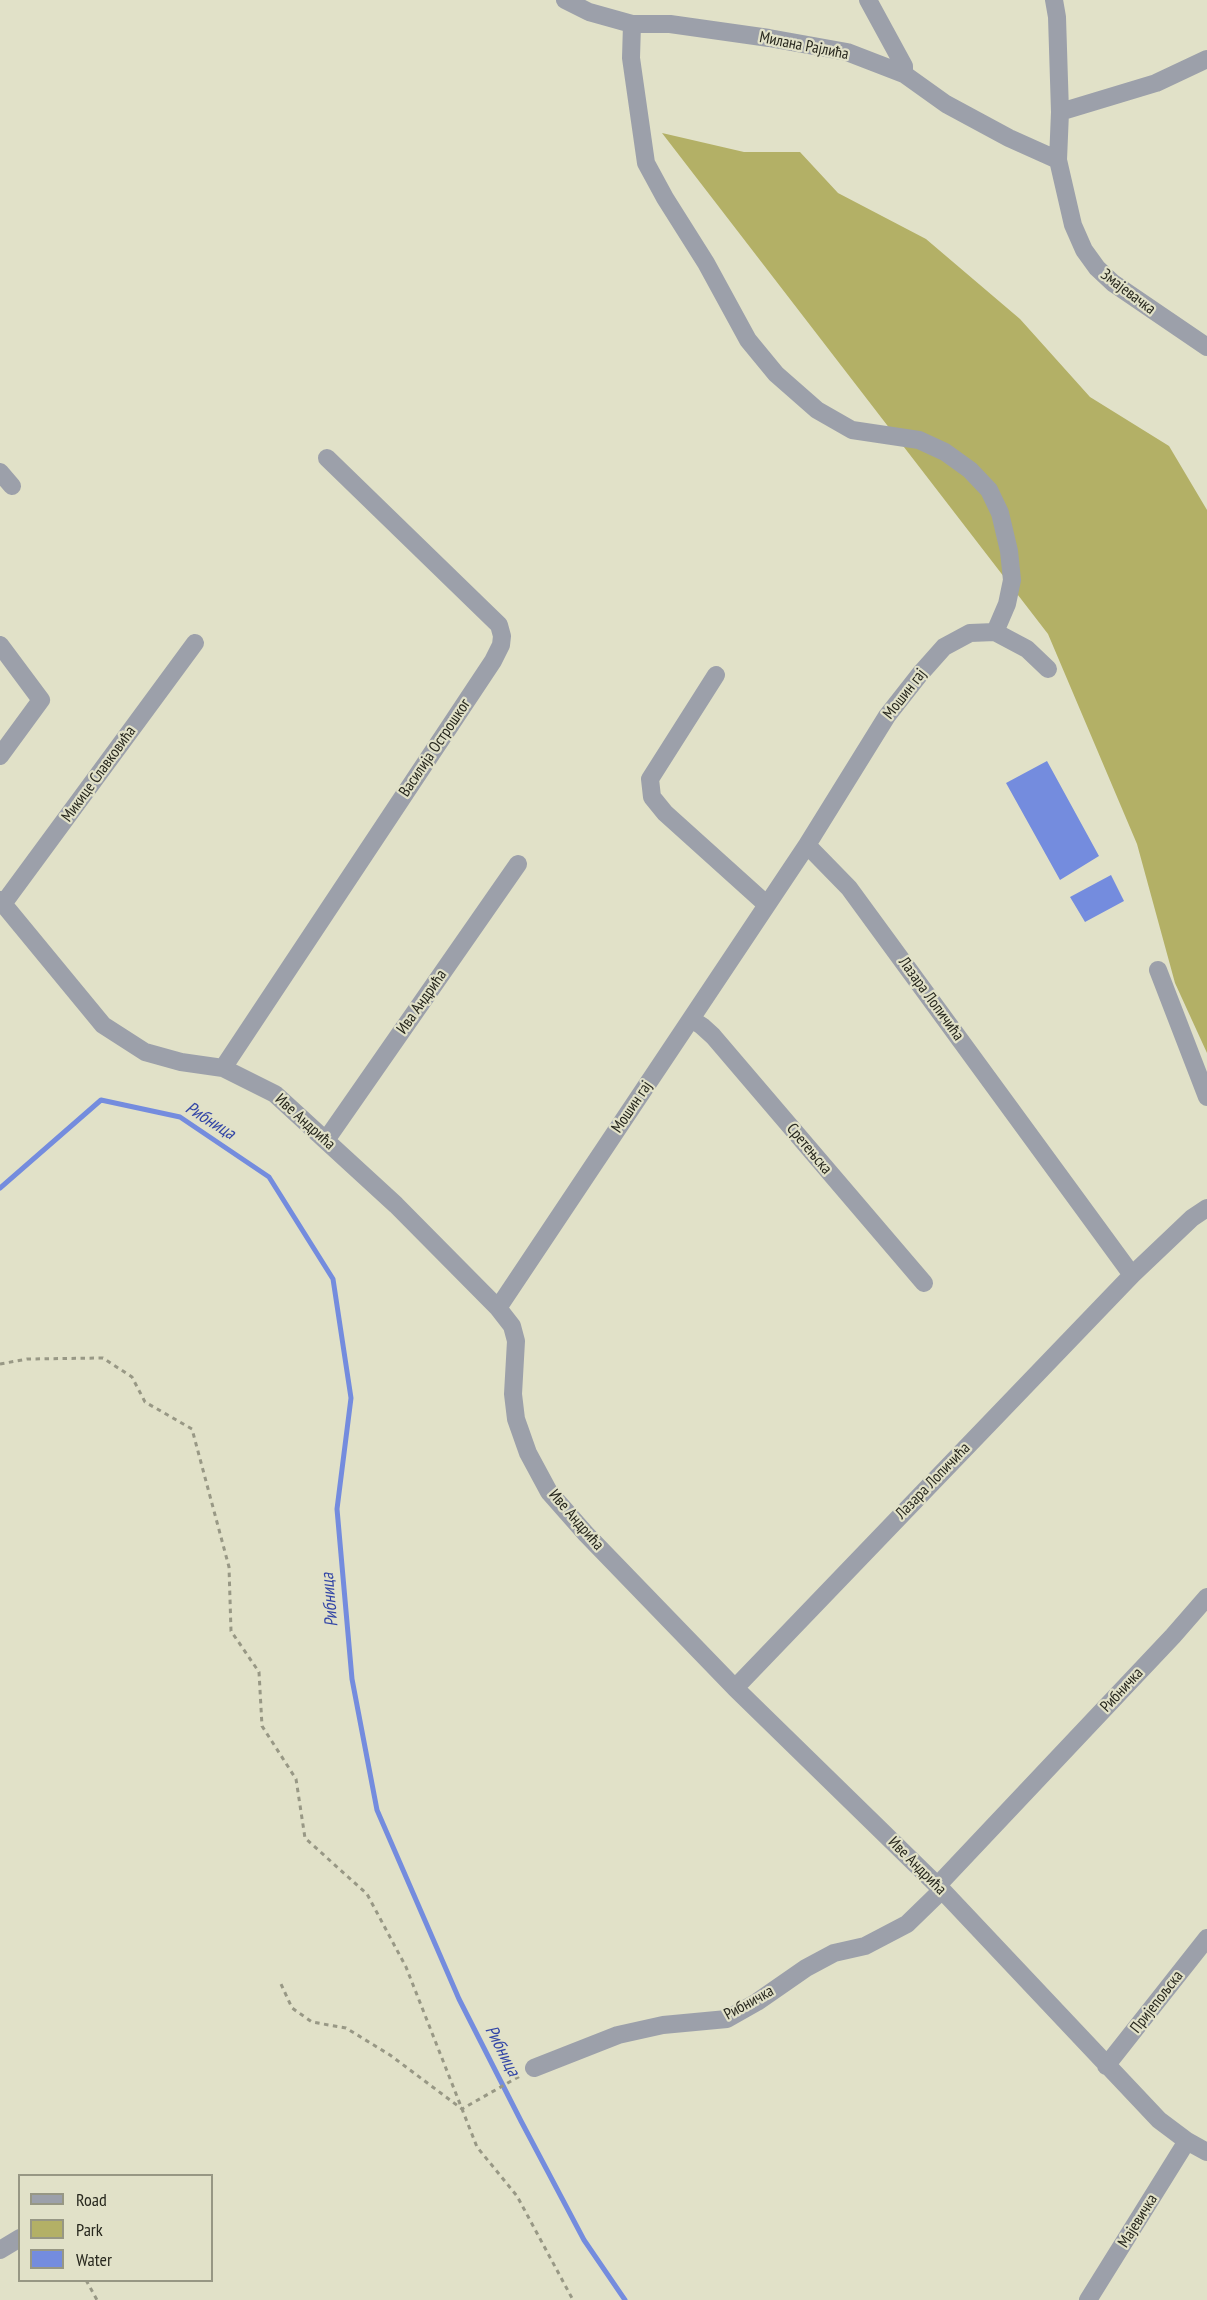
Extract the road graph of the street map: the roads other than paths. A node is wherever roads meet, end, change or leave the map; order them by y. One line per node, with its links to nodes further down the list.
1 (565, 0): 4 (street, Милана Рајлића)
2 (868, 0): 6 (street)
3 (1054, 0): 7 (street, Змајевачка)
4 (632, 24): 6 (street, Милана Рајлића); 13 (street)
5 (1207, 58): 7 (street)
6 (904, 74): 8 (street, Милана Рајлића)
7 (1060, 112): 8 (street, Змајевачка)
8 (1058, 160): 9 (street, Змајевачка)
9 (1207, 347)
10 (327, 458): 25 (street, Василија Острошког)
11 (0, 472): 12 (street)
12 (12, 486)
13 (995, 632): 16 (street); 19 (street, Мошин гај)
14 (195, 644): 21 (street, Микице Славковића)
15 (0, 645): 18 (street)
16 (1048, 669)
17 (716, 675): 22 (street)
18 (0, 756)
19 (807, 845): 22 (street, Мошин гај); 29 (street, Лазара Лопичића)
20 (518, 864): 27 (street, Ива Андрића)
21 (1, 902): 25 (street, Иве Андрића)
22 (766, 904): 24 (street, Мошин гај)
23 (1158, 970): 26 (street)
24 (691, 1019): 30 (street, Сретењска); 31 (street, Мошин гај)
25 (223, 1068): 27 (street, Иве Андрића)
26 (1207, 1096)
27 (326, 1140): 31 (street, Иве Андрића)
28 (1207, 1208): 29 (street, Лазара Лопичића)
29 (1132, 1275): 33 (street, Лазара Лопичића)
30 (924, 1284)
31 (498, 1308): 33 (street, Иве Андрића)
32 (1207, 1597): 34 (street, Рибничка)
33 (735, 1688): 34 (street, Иве Андрића)
34 (939, 1888): 36 (street, Иве Андрића); 37 (street, Рибничка)
35 (1207, 1938): 36 (street, Пријепољска)
36 (1107, 2066): 38 (street, Иве Андрића)
37 (534, 2067)
38 (1187, 2141): 39 (street, Иве Андрића); 42 (street, Мајевичка)
39 (1207, 2152)
40 (18, 2239): 41 (street)
41 (0, 2250)
42 (1088, 2300)

